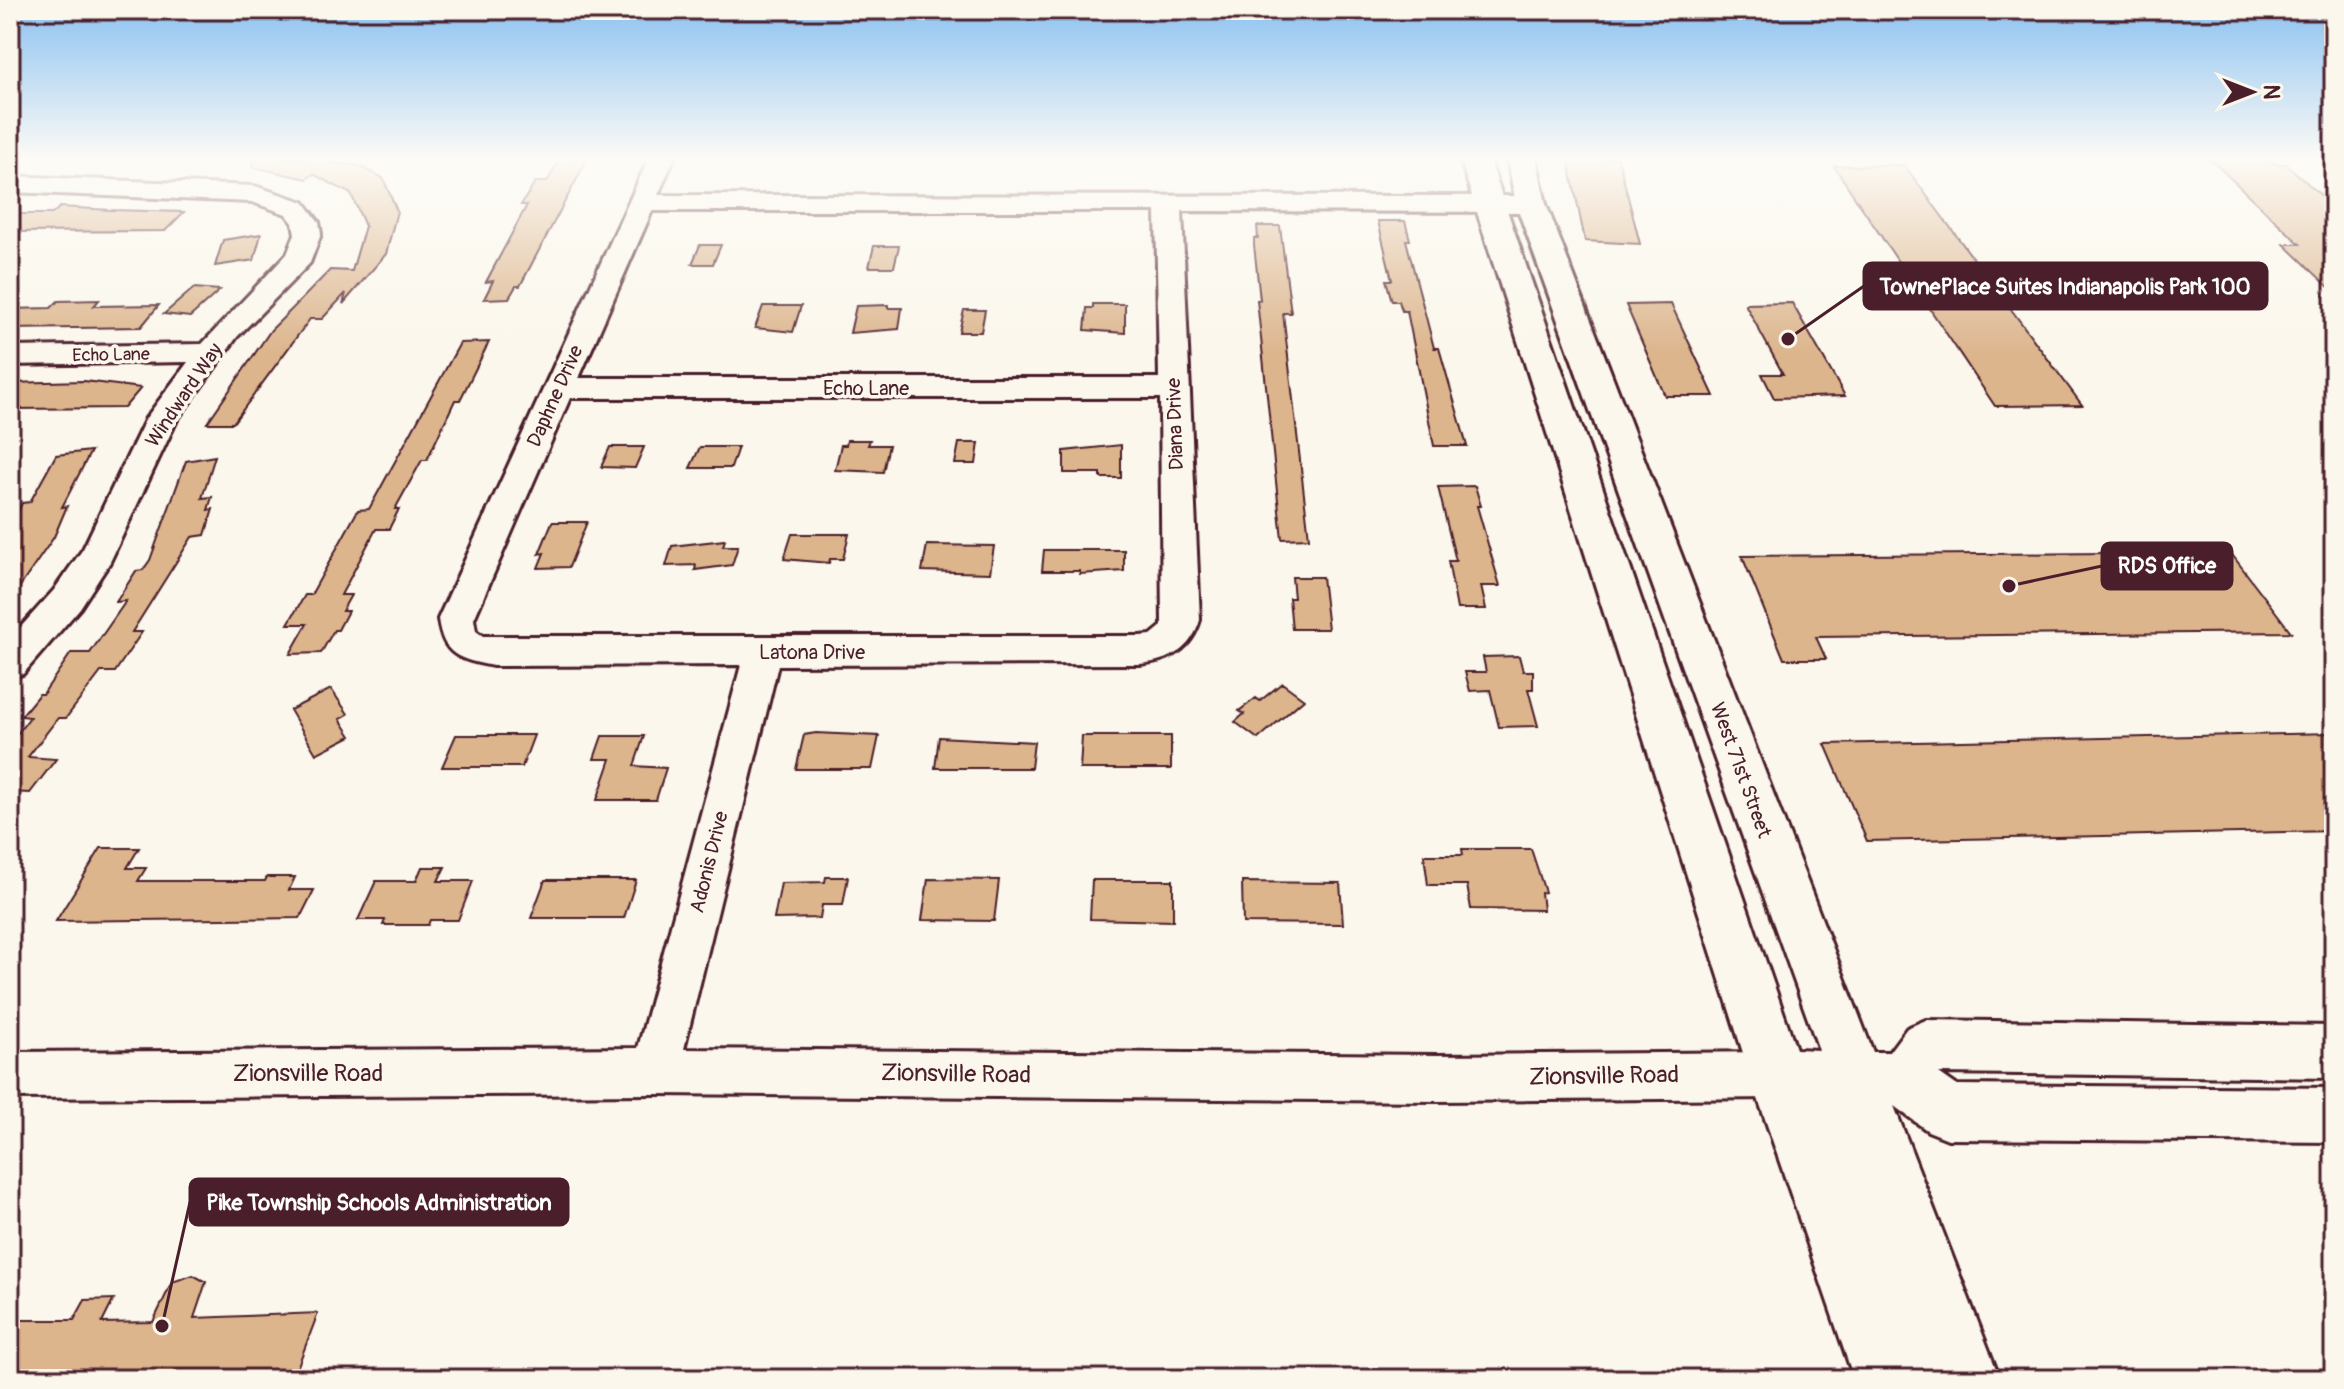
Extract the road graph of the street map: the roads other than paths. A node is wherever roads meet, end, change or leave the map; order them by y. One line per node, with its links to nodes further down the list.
1 (304, 223): 9 (street, Windward Way)
2 (634, 223): 11 (street, Daphne Drive)
3 (1170, 223): 12 (street, Diana Drive)
4 (1495, 223): 7 (main road)
5 (1513, 223): 8 (main road)
6 (1539, 223): 8 (main road, West 71st Street)
7 (1514, 278): 13 (main road); 21 (main road)
8 (1585, 345): 13 (main road, West 71st Street)
9 (211, 353): 10 (street, Echo Lane); 17 (street, Windward Way)
10 (10, 356)
11 (559, 388): 12 (street, Echo Lane); 14 (street, Daphne Drive)
12 (1174, 388): 15 (street, Diana Drive)
13 (1629, 466): 22 (main road, West 71st Street)
14 (457, 635): 16 (street, Latona Drive)
15 (1171, 641): 16 (street, Latona Drive)
16 (763, 652): 19 (street, Adonis Drive)
17 (10, 664)
18 (2334, 1052): 22 (main road)
19 (655, 1071): 20 (street, Zionsville Road); 21 (street, Zionsville Road)
20 (10, 1075)
21 (1777, 1075): 22 (main road, Zionsville Road); 24 (main road); 25 (main road)
22 (1878, 1078): 23 (main road); 26 (main road, West 71st Street)
23 (2334, 1115)
24 (1886, 1379)
25 (1924, 1379)
26 (1968, 1379)

